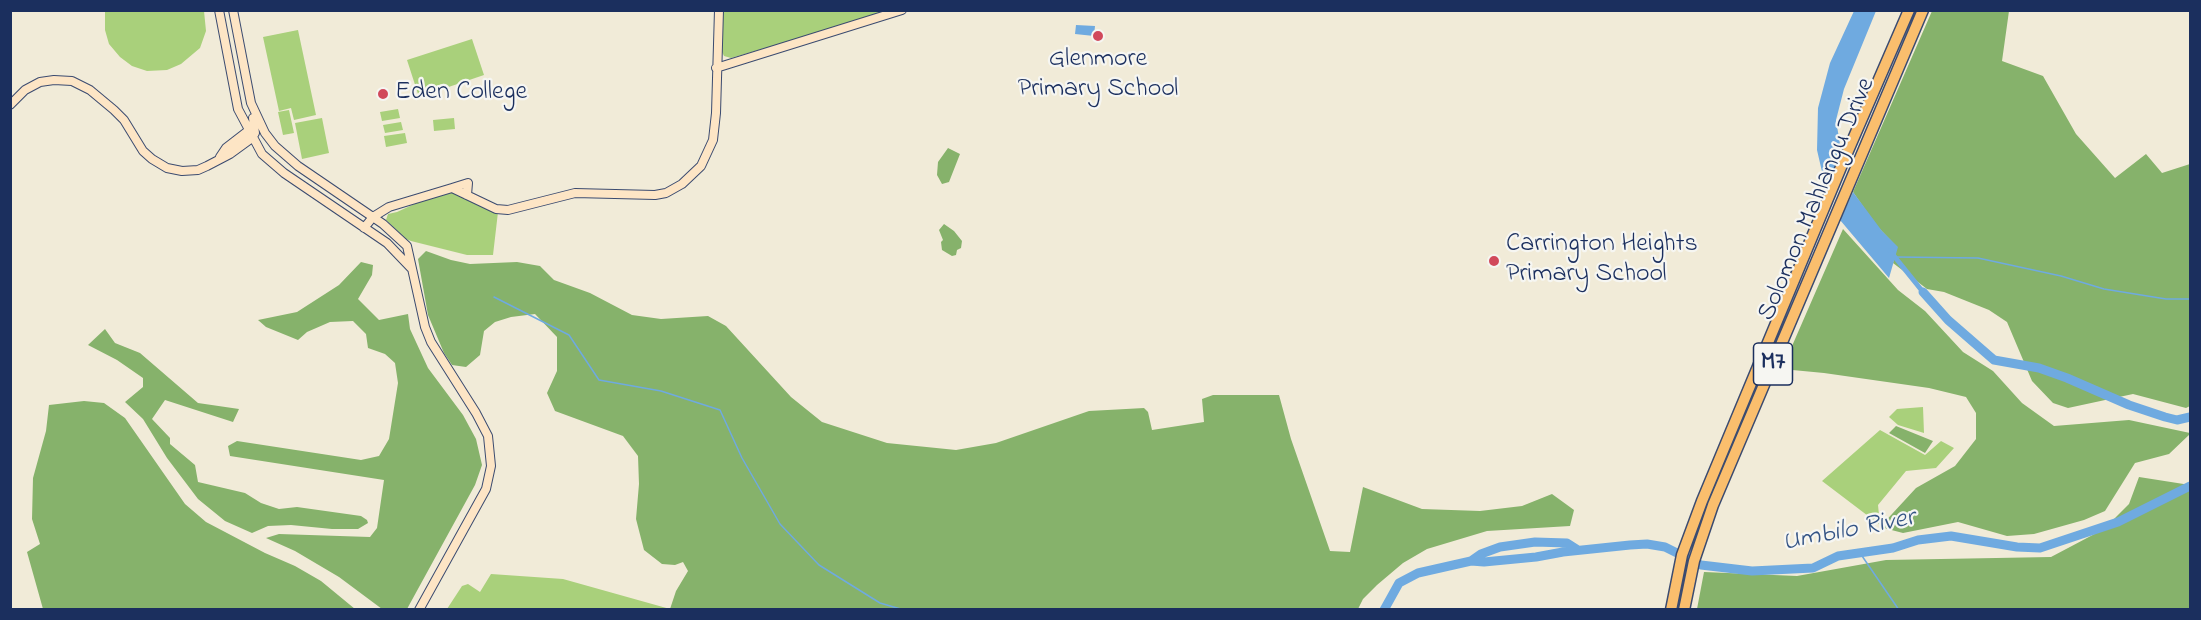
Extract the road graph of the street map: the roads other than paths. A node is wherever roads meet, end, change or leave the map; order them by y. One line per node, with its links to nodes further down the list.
1 (219, 10): 10 (main road)
2 (718, 10): 7 (main road)
3 (902, 10): 7 (main road)
4 (1909, 10): 20 (highway, Solomon Mahlangu Drive / M7)
5 (1923, 10): 22 (highway, Solomon Mahlangu Drive / M7)
6 (235, 13): 8 (main road)
7 (716, 68): 16 (main road)
8 (251, 104): 10 (main road); 11 (main road)
9 (10, 105): 14 (main road)
10 (252, 134): 11 (main road); 12 (main road); 13 (main road); 14 (main road)
11 (270, 141): 17 (main road)
12 (235, 150): 13 (main road); 14 (main road)
13 (262, 154): 18 (main road)
14 (218, 160)
15 (452, 188): 16 (main road); 16 (main road); 17 (main road)
16 (467, 195)
17 (373, 217): 18 (main road); 19 (main road)
18 (364, 228): 19 (main road)
19 (411, 268): 21 (main road)
20 (1672, 605)
21 (419, 609)
22 (1684, 609)

